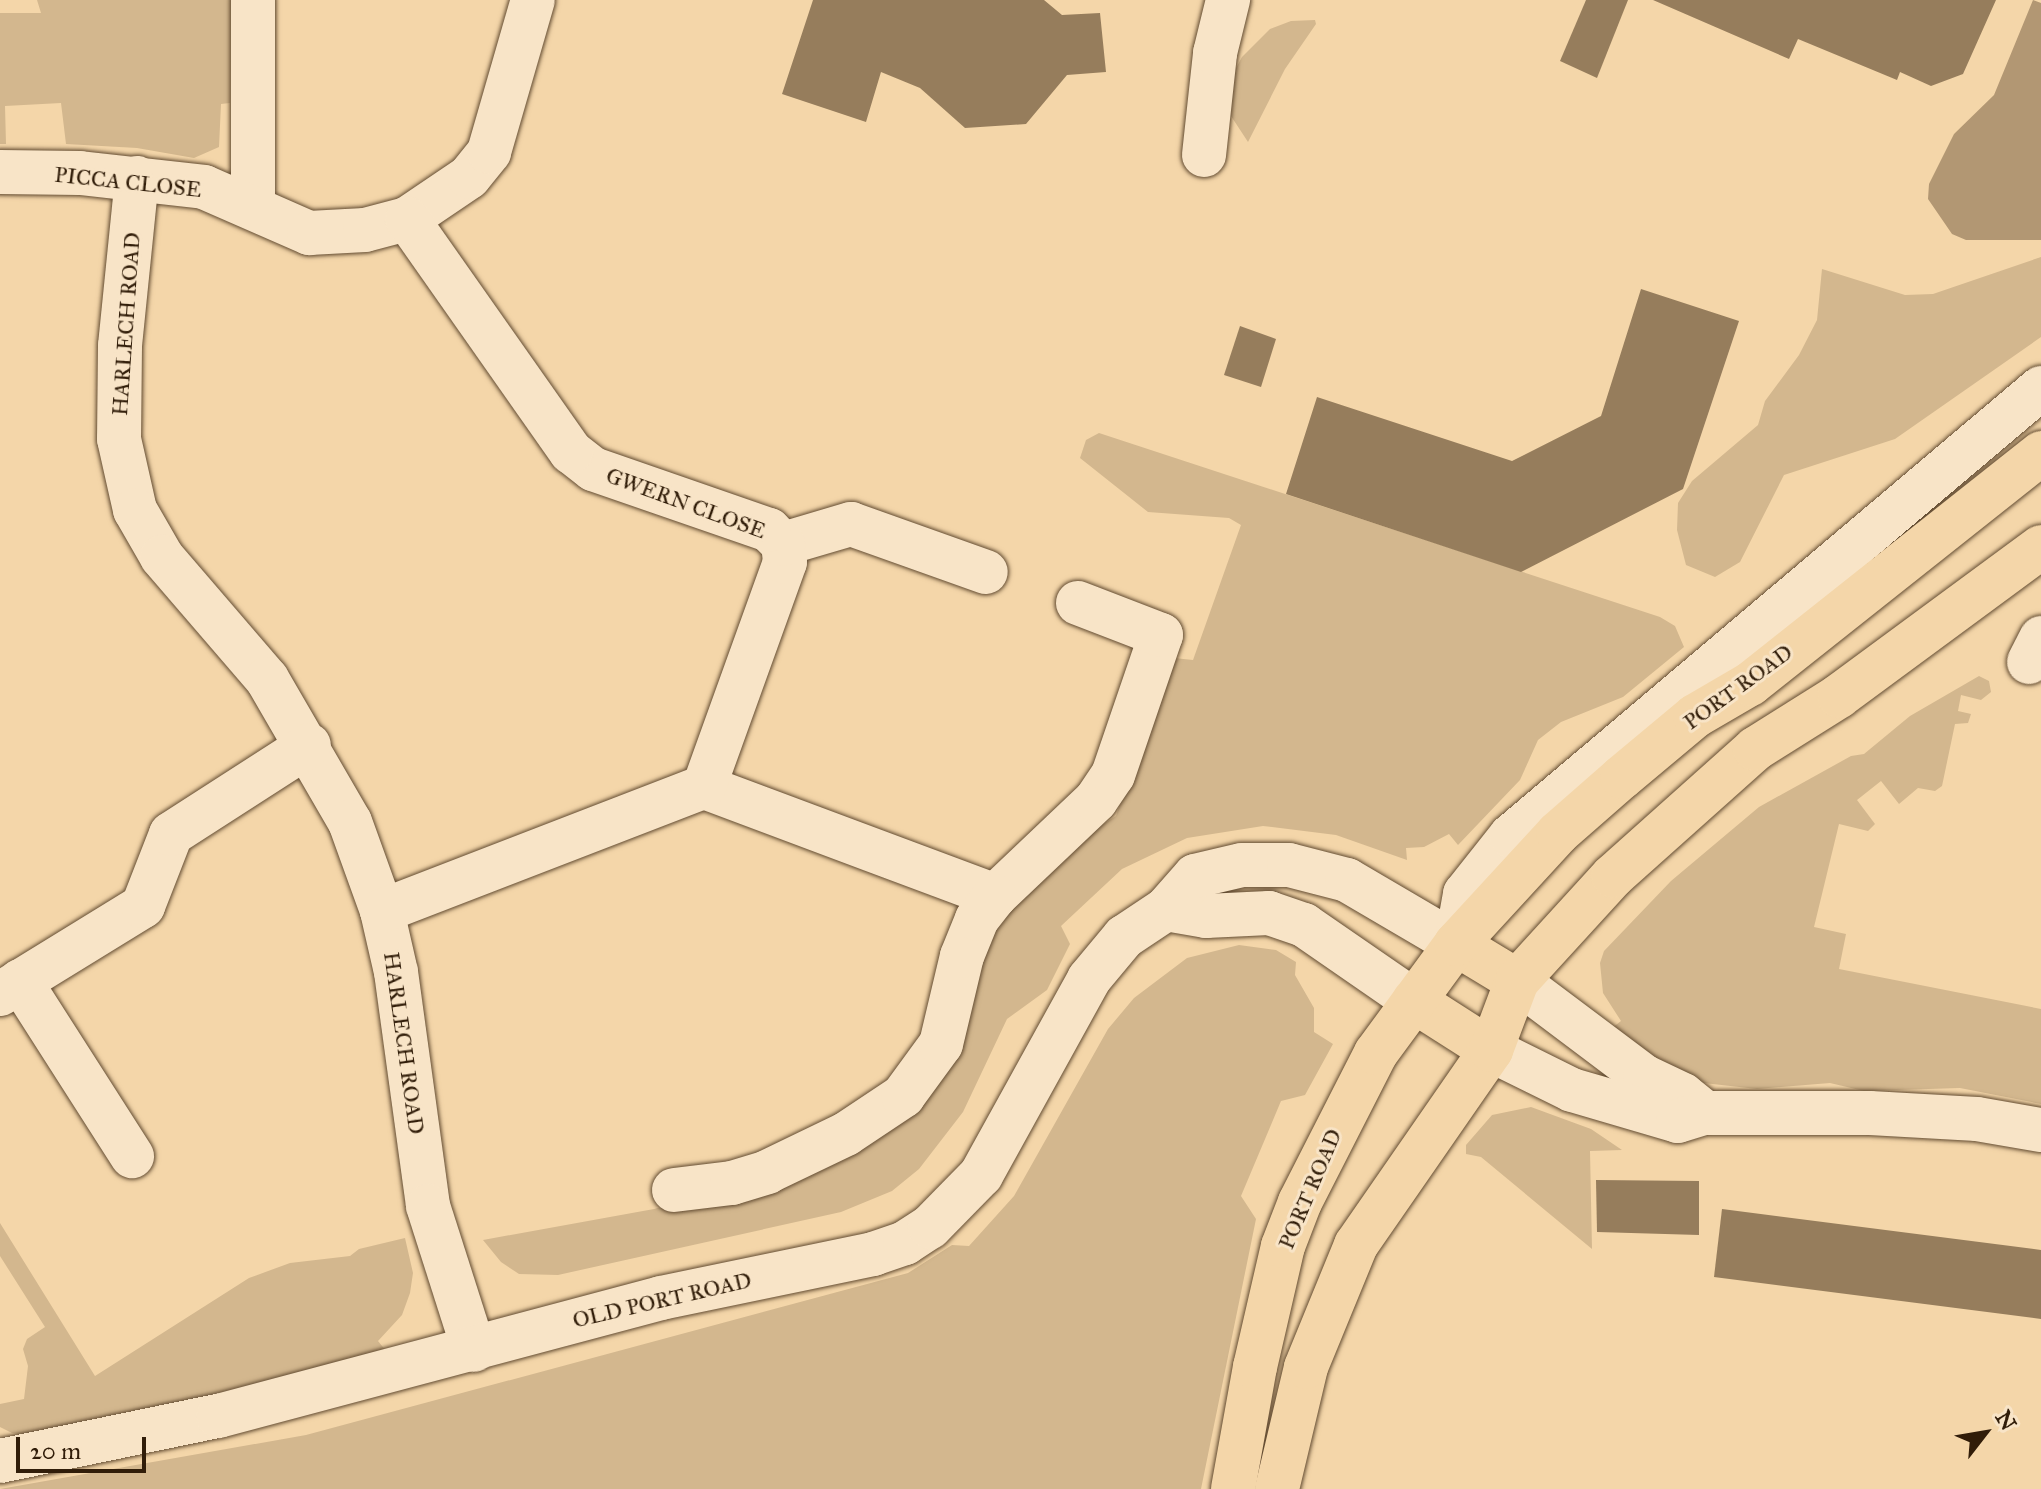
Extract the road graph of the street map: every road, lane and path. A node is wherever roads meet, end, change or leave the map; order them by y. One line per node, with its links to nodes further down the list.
1 (253, 0): 7 (street)
2 (533, 0): 8 (street, PICCA CLOSE)
3 (1228, 0): 4 (street)
4 (1204, 155)
5 (0, 172): 6 (street, PICCA CLOSE)
6 (137, 178): 7 (street, PICCA CLOSE); 15 (street, HARLECH ROAD)
7 (253, 206): 8 (street, PICCA CLOSE)
8 (407, 219): 11 (street, GWERN CLOSE)
9 (2041, 388): 20 (street)
10 (2041, 453): 20 (main road, PORT ROAD)
11 (783, 544): 13 (street); 16 (street, GWERN CLOSE)
12 (2041, 547): 21 (main road)
13 (986, 572)
14 (1078, 603): 17 (street)
15 (309, 745): 19 (street, HARLECH ROAD); 22 (street)
16 (704, 787): 17 (street); 19 (street)
17 (995, 896): 28 (street)
18 (1166, 909): 20 (street, OLD PORT ROAD); 23 (street); 29 (street, OLD PORT ROAD)
19 (382, 911): 29 (street, HARLECH ROAD)
20 (1456, 944): 21 (main road); 23 (main road, PORT ROAD)
21 (1517, 981): 24 (main road); 25 (street)
22 (10, 987): 27 (street)
23 (1414, 1001): 24 (main road); 31 (main road, PORT ROAD)
24 (1491, 1050): 25 (street); 32 (main road)
25 (1705, 1113): 26 (street)
26 (2041, 1130)
27 (132, 1156)
28 (674, 1190)
29 (474, 1350): 30 (street, OLD PORT ROAD)
30 (0, 1461)
31 (1233, 1489)
32 (1277, 1489)

